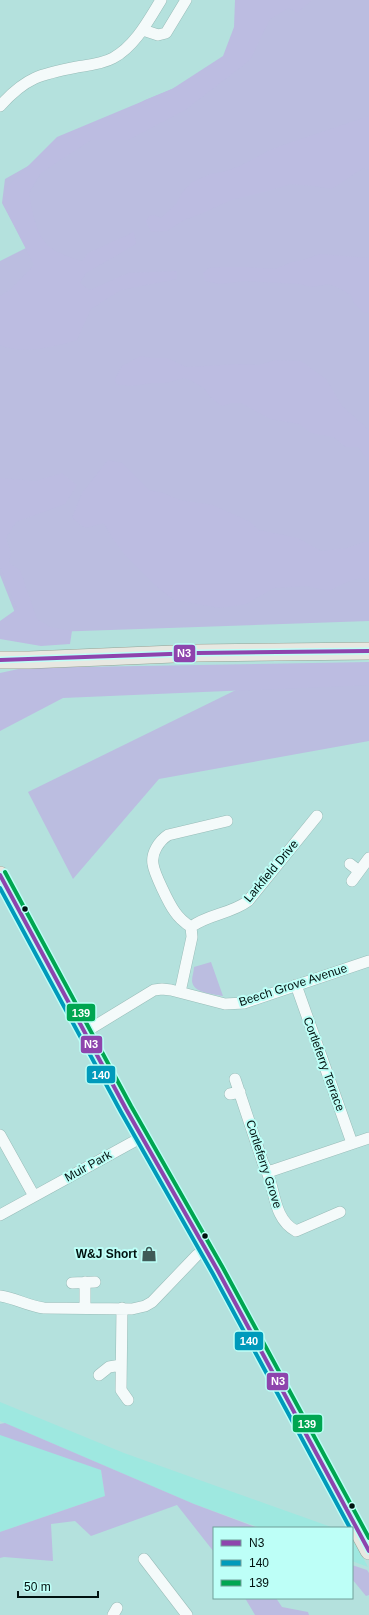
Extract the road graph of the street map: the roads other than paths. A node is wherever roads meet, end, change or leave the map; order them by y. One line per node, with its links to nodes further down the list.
1 (161, 0): 3 (street)
2 (186, 0): 3 (street)
3 (143, 30): 4 (street)
4 (0, 106)
5 (369, 650): 6 (main road)
6 (0, 660)
7 (317, 816): 14 (street, Larkfield Drive)
8 (227, 821): 14 (street)
9 (369, 858): 11 (street)
10 (350, 864): 11 (street)
11 (359, 871): 13 (street)
12 (0, 876): 18 (main road)
13 (352, 881)
14 (191, 927): 17 (street)
15 (369, 961): 16 (street, Beech Grove Avenue)
16 (296, 985): 17 (street, Beech Grove Avenue); 23 (street, Cortleferry Terrace)
17 (180, 992): 18 (street, Beech Grove Avenue)
18 (85, 1032): 21 (main road)
19 (235, 1079): 24 (street, Cortleferry Grove)
20 (0, 1135): 25 (street)
21 (142, 1137): 25 (street, Muir Park); 28 (main road)
22 (369, 1138): 23 (street)
23 (352, 1143): 24 (street)
24 (268, 1172): 26 (street, Cortleferry Grove)
25 (34, 1196): 27 (street, Muir Park)
26 (340, 1212)
27 (0, 1214)
28 (206, 1250): 32 (street); 36 (main road)
29 (72, 1283): 31 (street)
30 (0, 1296): 31 (street)
31 (85, 1308): 32 (street)
32 (122, 1308): 33 (street)
33 (121, 1365): 34 (street); 35 (street)
34 (99, 1375)
35 (128, 1400)
36 (366, 1544)
37 (143, 1559): 38 (street)
38 (187, 1615)

